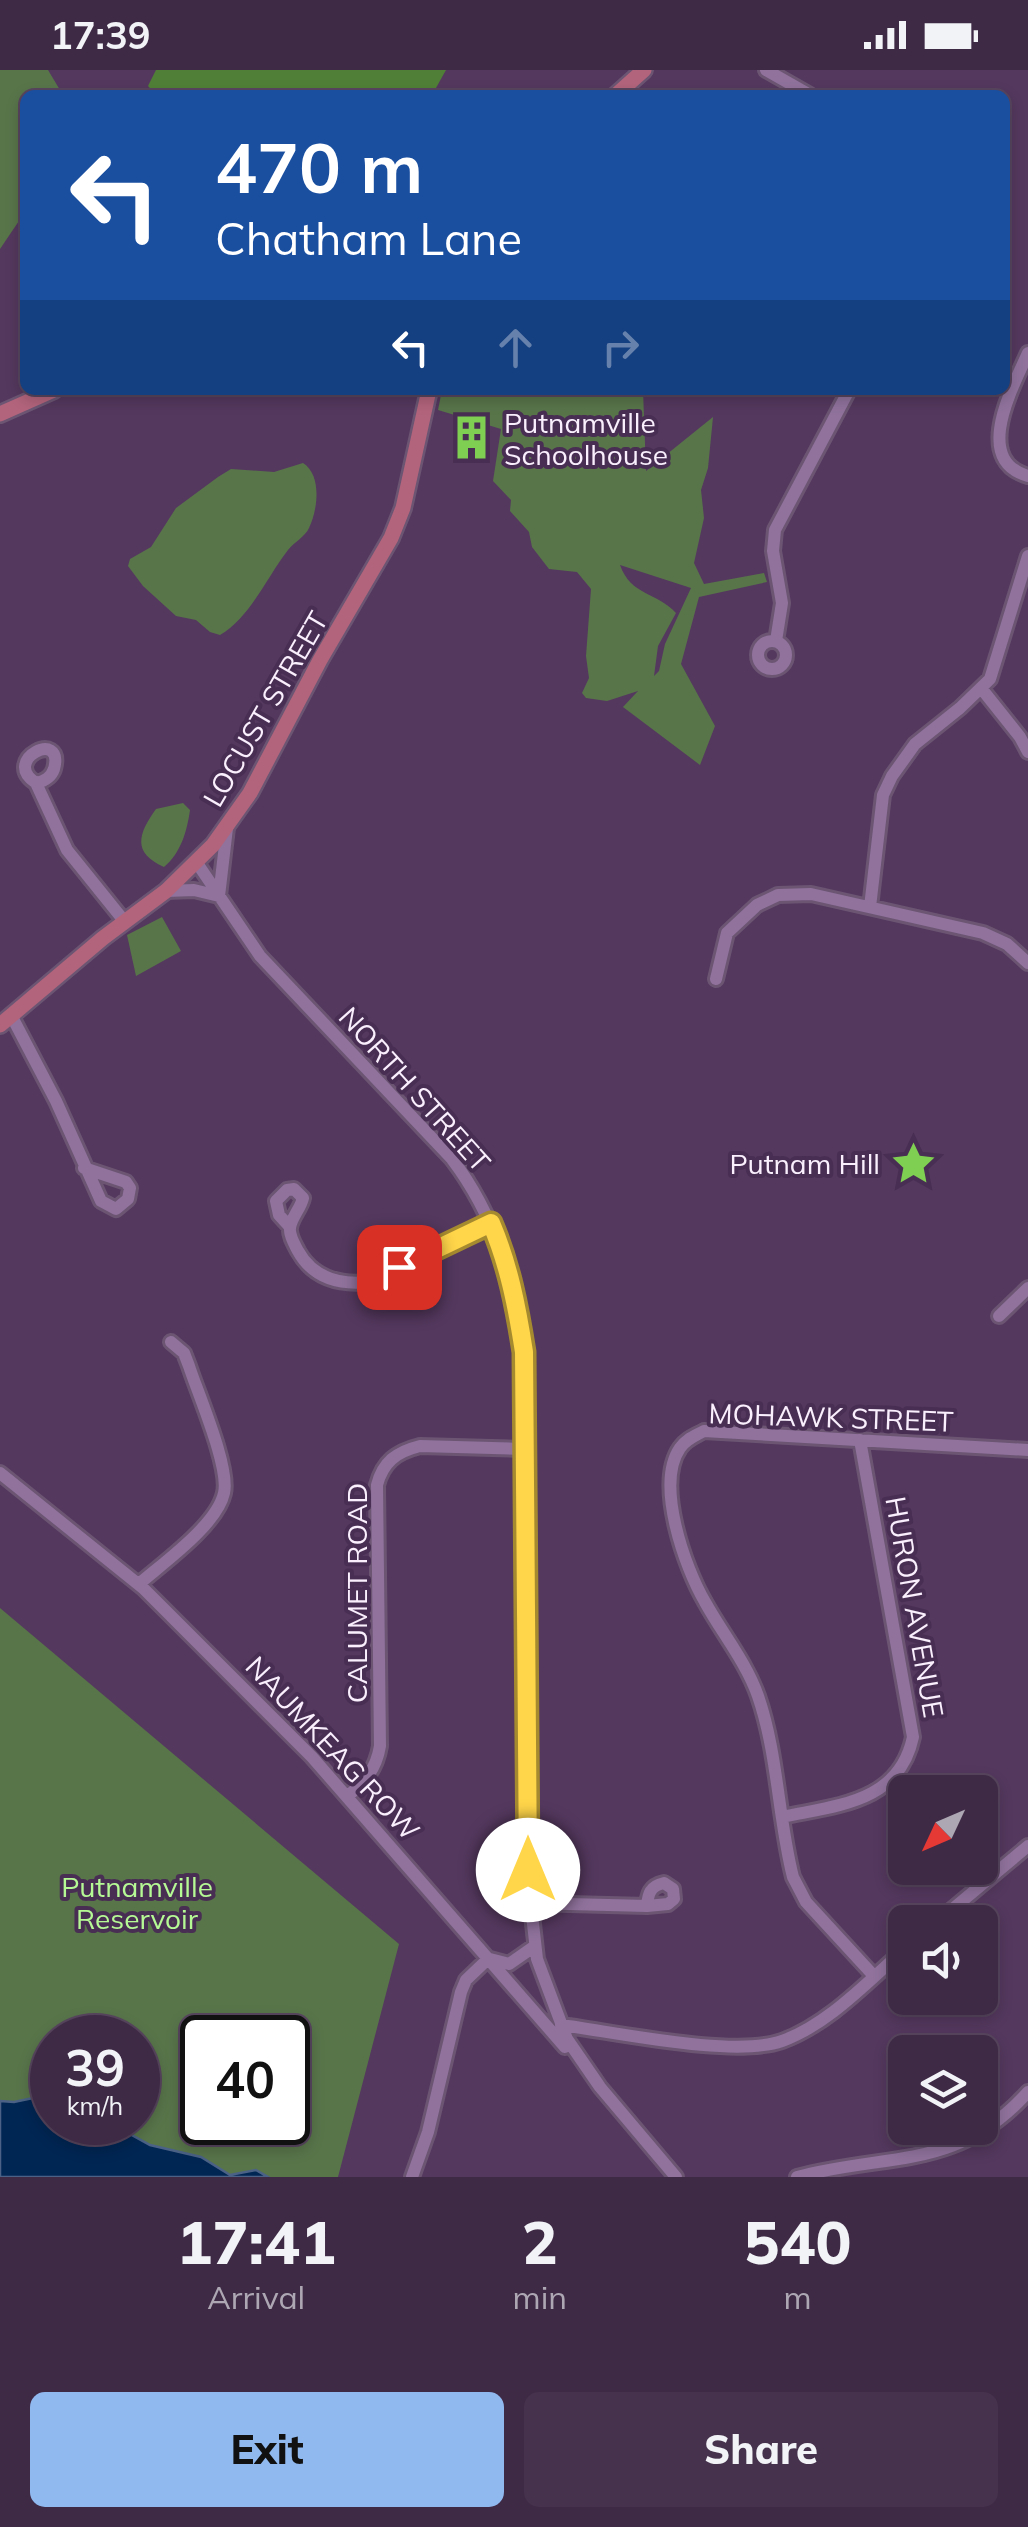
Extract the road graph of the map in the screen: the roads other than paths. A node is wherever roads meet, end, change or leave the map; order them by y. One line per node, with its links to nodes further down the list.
1 (644, 70): 3 (main road)
2 (766, 70): 4 (street)
3 (622, 90)
4 (801, 90)
5 (1028, 353): 10 (street)
6 (43, 395): 9 (main road)
7 (429, 395): 16 (main road, LOCUST STREET)
8 (845, 395): 12 (street)
9 (0, 414)
10 (1028, 476)
11 (1028, 556): 13 (street)
12 (776, 641)
13 (982, 688): 14 (street); 20 (street)
14 (1028, 752)
15 (36, 783): 21 (street)
16 (226, 828): 17 (main road, LOCUST STREET); 19 (street)
17 (197, 863): 18 (main road, LOCUST STREET); 19 (street, NORTH STREET)
18 (166, 891): 19 (street); 21 (main road, LOCUST STREET)
19 (219, 896): 26 (street, NORTH STREET)
20 (870, 907): 22 (street); 23 (street)
21 (125, 922): 24 (main road, LOCUST STREET)
22 (1028, 963)
23 (716, 979)
24 (6, 1020): 25 (street)
25 (84, 1168)
26 (491, 1223): 27 (street); 32 (street, NORTH STREET)
27 (290, 1227)
28 (1028, 1288): 29 (street)
29 (999, 1316)
30 (172, 1342): 35 (street)
31 (860, 1440): 33 (street, MOHAWK STREET); 37 (street, HURON AVENUE); 37 (street, MOHAWK STREET)
32 (524, 1450): 36 (street, CALUMET ROAD); 39 (street, NORTH STREET)
33 (1028, 1450)
34 (0, 1473): 35 (street, NAUMKEAG ROW)
35 (139, 1584): 36 (street, NAUMKEAG ROW)
36 (348, 1796): 43 (street, NAUMKEAG ROW)
37 (782, 1817): 45 (street, MOHAWK STREET)
38 (1028, 1846): 40 (street)
39 (530, 1904): 41 (street); 42 (street, NORTH STREET)
40 (957, 1905)
41 (647, 1906)
42 (535, 1946): 43 (street); 46 (street, NORTH STREET)
43 (488, 1958): 47 (street, NAUMKEAG ROW); 49 (street)
44 (888, 1964): 45 (street)
45 (874, 1976): 46 (street)
46 (561, 2025): 47 (street, NORTH STREET)
47 (600, 2087): 50 (street, NORTH STREET)
48 (1028, 2092): 51 (street)
49 (412, 2177)
50 (676, 2177)
51 (797, 2177)

